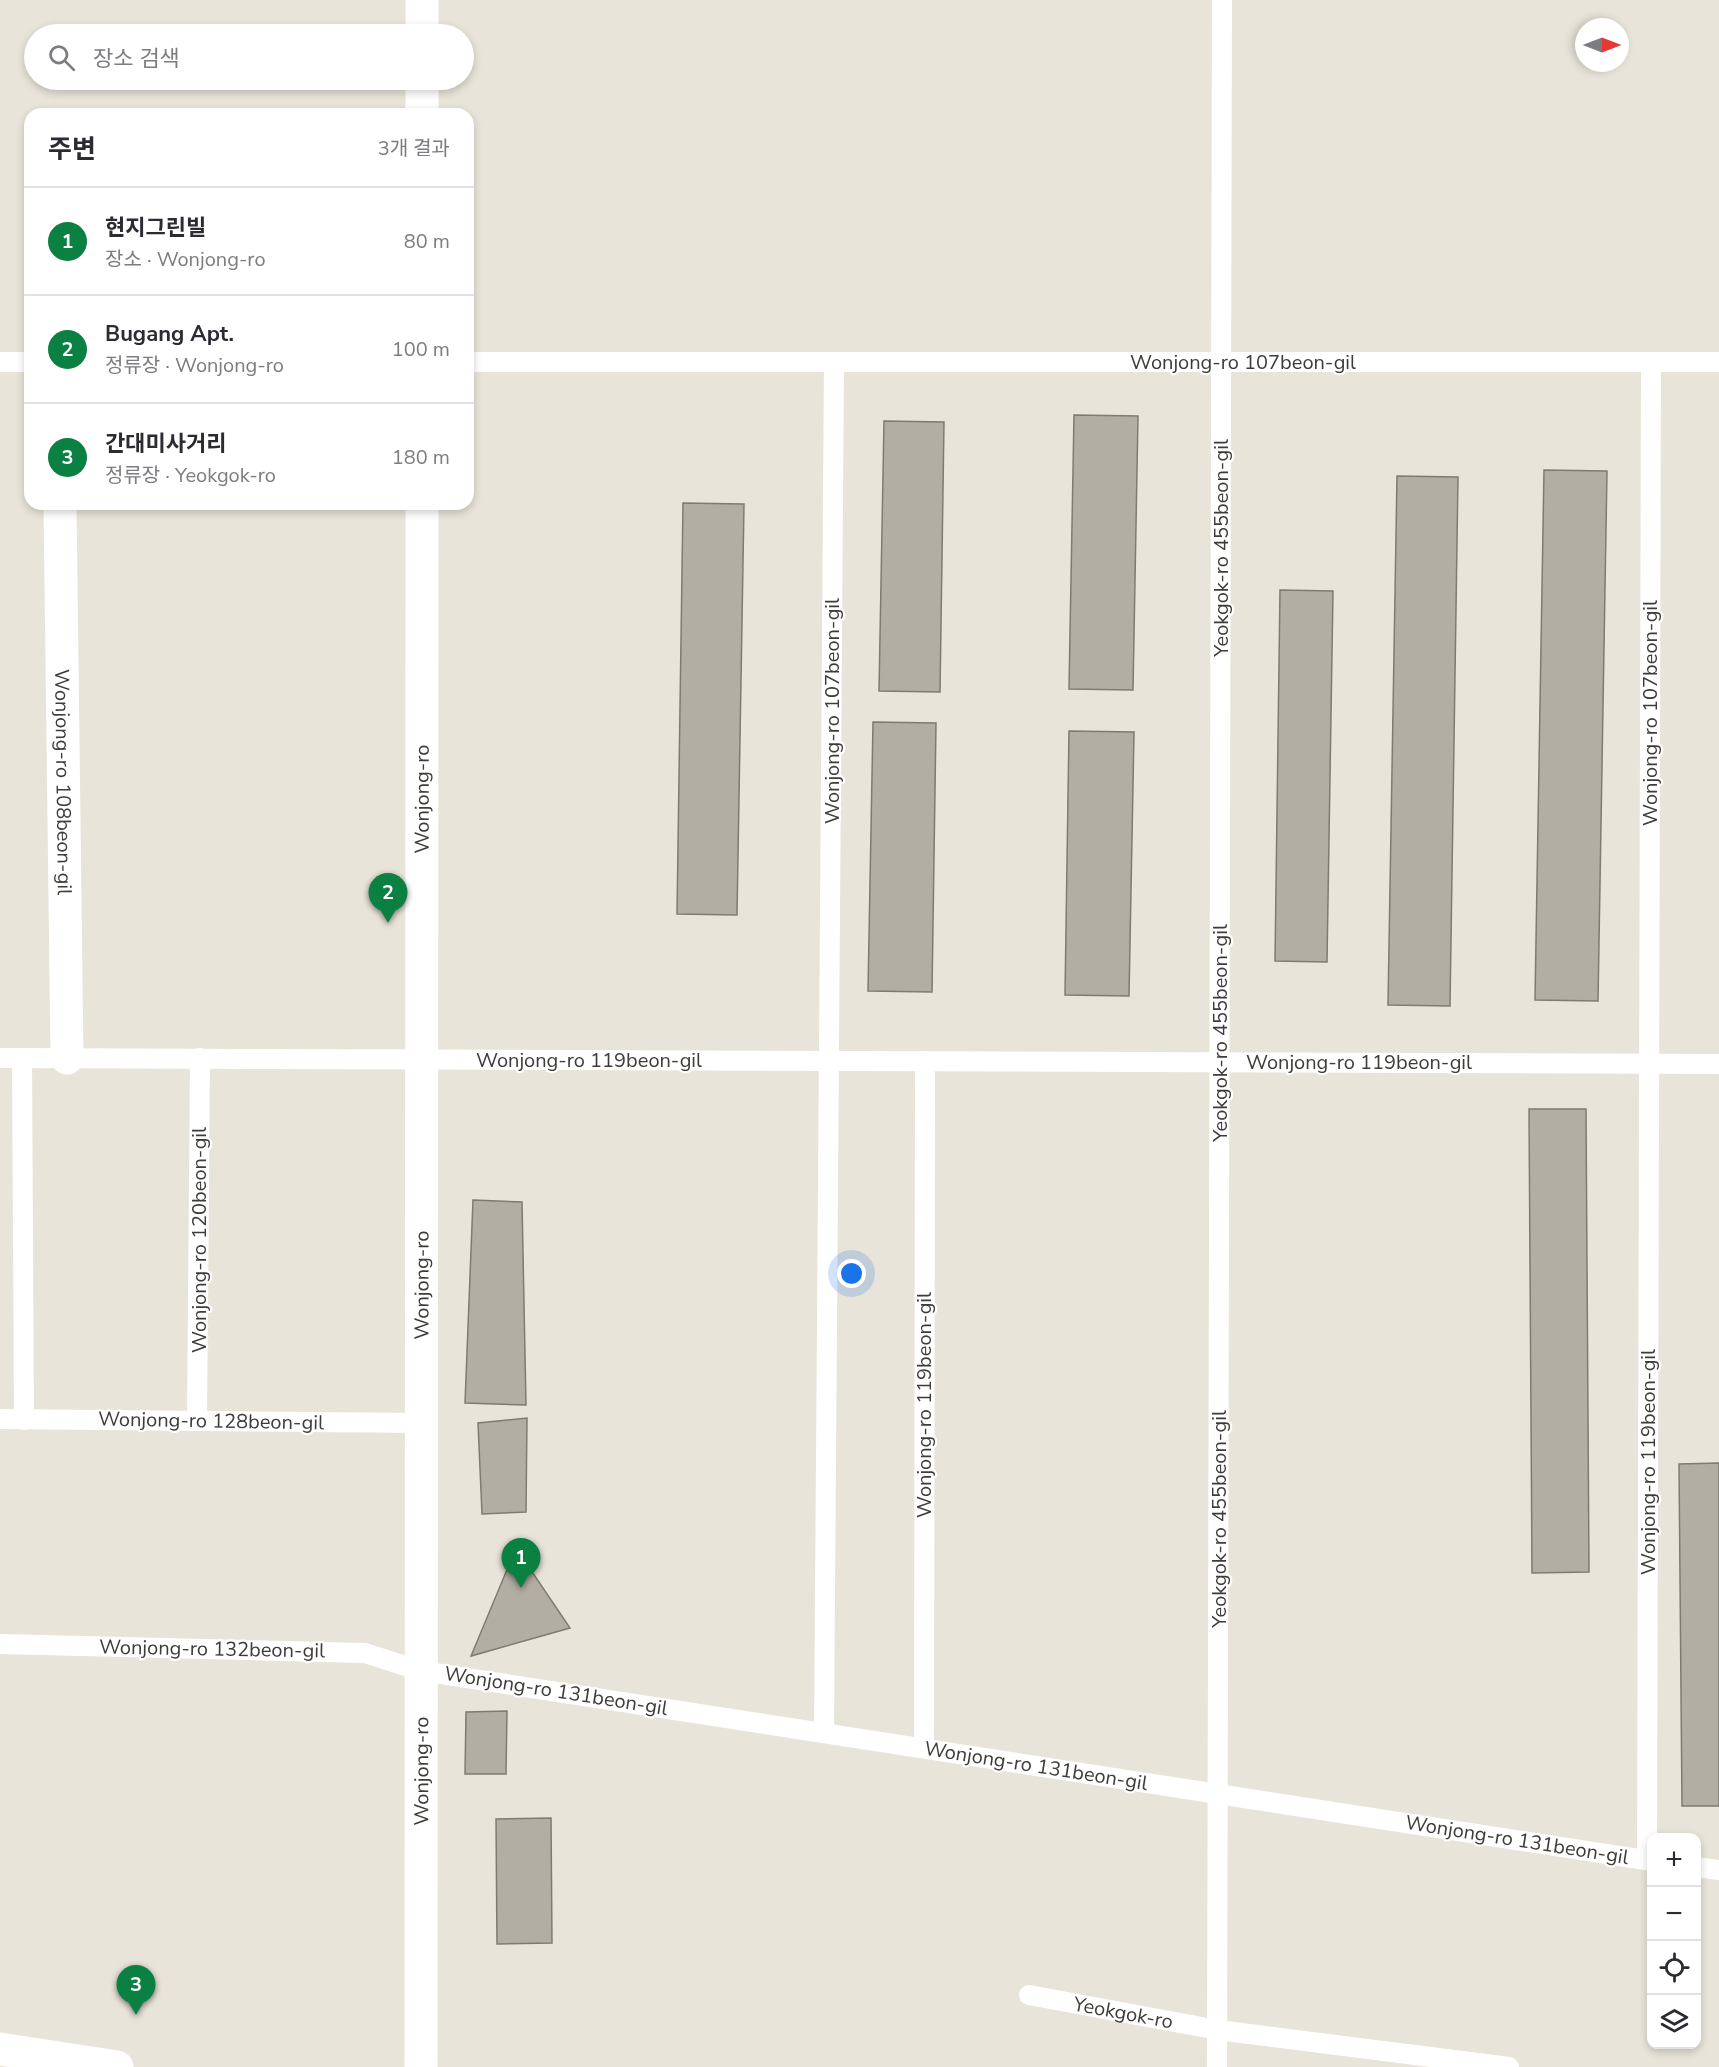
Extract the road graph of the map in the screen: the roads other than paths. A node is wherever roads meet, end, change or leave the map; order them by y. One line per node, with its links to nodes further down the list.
1 (422, 0): 3 (street)
2 (1222, 0): 10 (lane, Yeokgok-ro 455beon-gil)
3 (422, 24)
4 (422, 90): 5 (street)
5 (422, 108)
6 (0, 362): 7 (lane)
7 (24, 362)
8 (474, 362): 9 (lane, Wonjong-ro 107beon-gil)
9 (834, 362): 10 (lane, Wonjong-ro 107beon-gil); 20 (lane, Wonjong-ro 107beon-gil)
10 (1221, 362): 11 (lane, Wonjong-ro 107beon-gil); 22 (lane, Yeokgok-ro 455beon-gil)
11 (1651, 362): 12 (lane, Wonjong-ro 107beon-gil); 23 (lane, Wonjong-ro 107beon-gil)
12 (1719, 362)
13 (60, 510): 17 (street, Wonjong-ro 108beon-gil)
14 (422, 510): 19 (street, Wonjong-ro)
15 (0, 1058): 16 (lane)
16 (22, 1058): 17 (lane); 26 (lane)
17 (67, 1058): 18 (lane)
18 (200, 1058): 19 (lane); 27 (lane, Wonjong-ro 120beon-gil)
19 (421, 1059): 20 (lane, Wonjong-ro 119beon-gil); 28 (street, Wonjong-ro)
20 (829, 1060): 21 (lane, Wonjong-ro 119beon-gil); 31 (lane)
21 (925, 1061): 22 (lane, Wonjong-ro 119beon-gil); 32 (lane, Wonjong-ro 119beon-gil)
22 (1220, 1062): 23 (lane, Wonjong-ro 119beon-gil); 33 (lane, Yeokgok-ro 455beon-gil)
23 (1648, 1063): 24 (lane, Wonjong-ro 119beon-gil); 34 (lane, Wonjong-ro 119beon-gil)
24 (1719, 1064)
25 (0, 1419): 26 (lane, Wonjong-ro 128beon-gil)
26 (24, 1420): 27 (lane, Wonjong-ro 128beon-gil)
27 (197, 1421): 28 (lane, Wonjong-ro 128beon-gil)
28 (421, 1423): 30 (street, Wonjong-ro)
29 (0, 1644): 30 (lane, Wonjong-ro 132beon-gil)
30 (421, 1671): 31 (lane, Wonjong-ro 131beon-gil); 42 (street, Wonjong-ro)
31 (824, 1733): 32 (lane, Wonjong-ro 131beon-gil)
32 (924, 1748): 33 (lane, Wonjong-ro 131beon-gil)
33 (1218, 1794): 35 (lane, Wonjong-ro 131beon-gil); 39 (lane, Yeokgok-ro 455beon-gil)
34 (1649, 1833)
35 (1647, 1860)
36 (1701, 1868): 37 (lane)
37 (1719, 1870)
38 (1029, 1995): 39 (lane, Yeokgok-ro)
39 (1218, 2030): 43 (lane, Yeokgok-ro 455beon-gil); 44 (lane, Yeokgok-ro)
40 (0, 2049): 41 (street)
41 (117, 2067)
42 (421, 2067)
43 (1217, 2067)
44 (1509, 2067)

